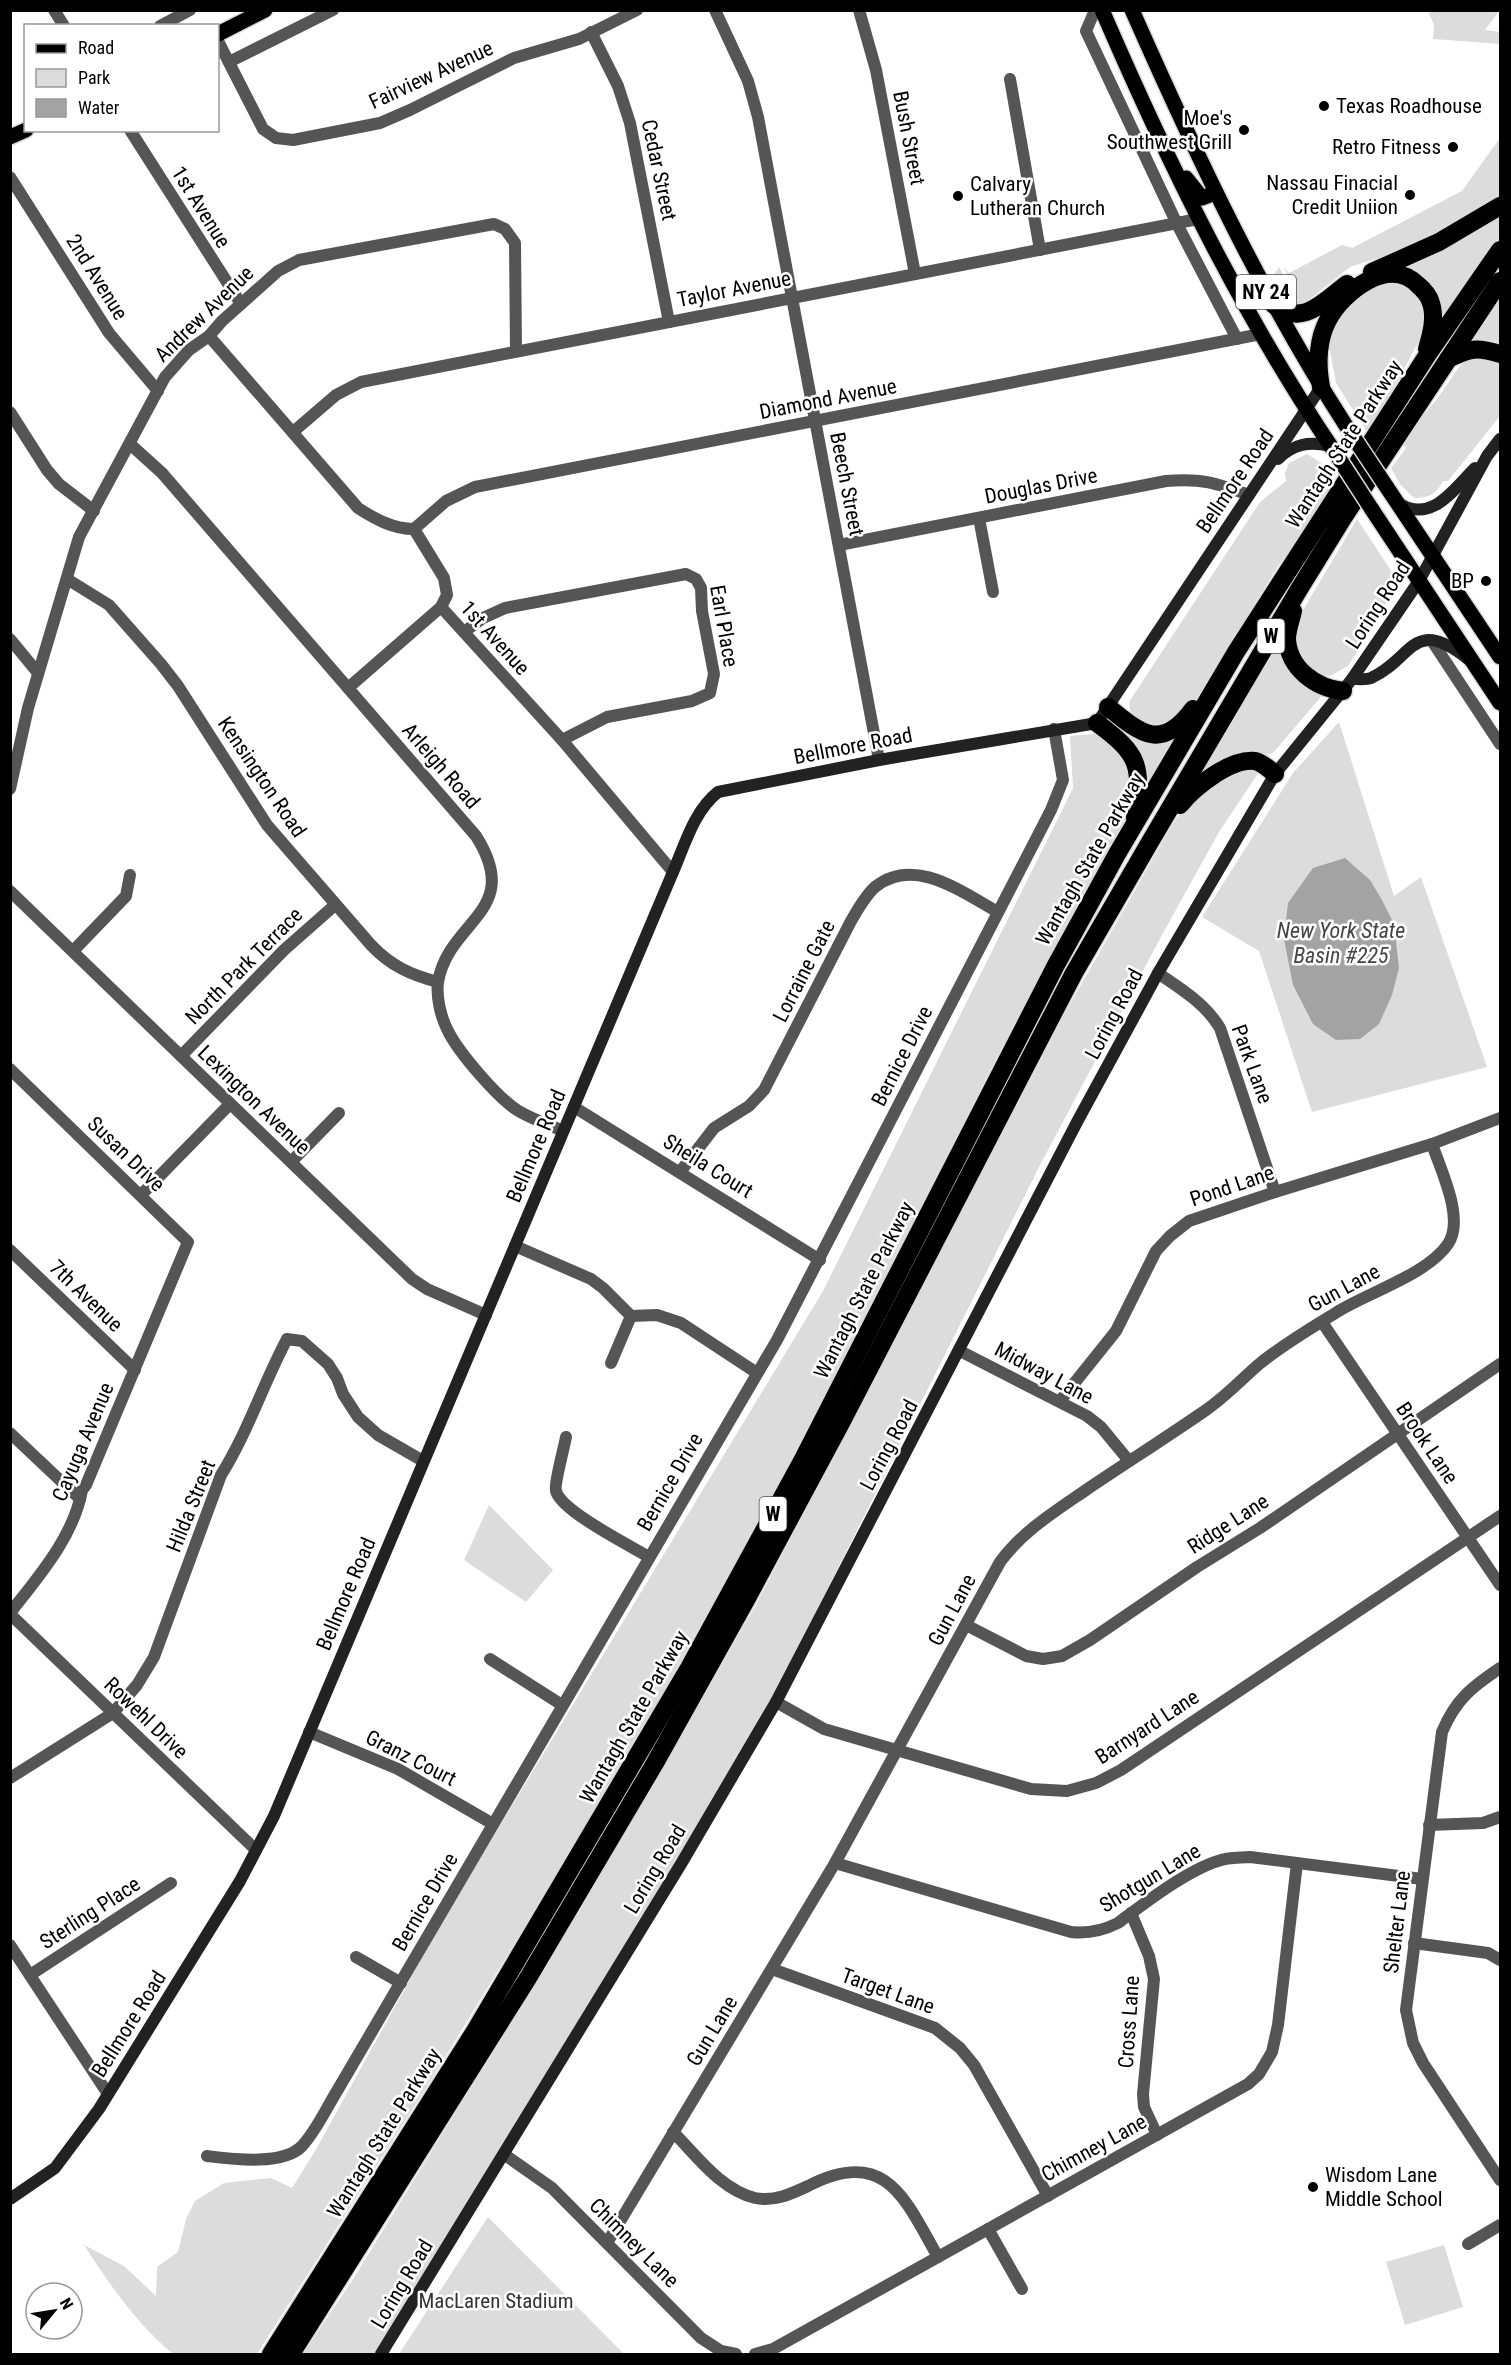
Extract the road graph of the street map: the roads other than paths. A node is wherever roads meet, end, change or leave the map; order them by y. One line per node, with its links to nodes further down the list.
1 (54, 10): 11 (street)
2 (190, 10): 12 (street)
3 (265, 10): 14 (main road)
4 (333, 10): 16 (street)
5 (637, 10): 13 (street, Fairview Avenue)
6 (715, 10): 31 (street, Beech Street)
7 (859, 10): 29 (street, Bush Street)
8 (1095, 10): 26 (street)
9 (1102, 10): 18 (main road, NY 24)
10 (1132, 10): 23 (main road, NY 24)
11 (63, 24)
12 (164, 24)
13 (591, 32): 16 (street, Fairview Avenue); 34 (street, Cedar Street)
14 (219, 33)
15 (219, 43): 16 (street, Fairview Avenue)
16 (229, 62)
17 (1010, 79): 27 (street)
18 (1143, 105): 23 (main road); 25 (main road, NY 24)
19 (24, 131): 21 (main road)
20 (131, 132): 32 (street, 1st Avenue)
21 (10, 137)
22 (10, 177): 43 (street, 2nd Avenue)
23 (1215, 193): 33 (main road, NY 24)
24 (1500, 206): 33 (highway)
25 (1198, 219): 26 (street, Taylor Avenue); 35 (main road, NY 24)
26 (1177, 224): 27 (street, Taylor Avenue); 37 (street)
27 (1040, 250): 29 (street, Taylor Avenue)
28 (1500, 250): 41 (highway, Wantagh State Parkway / W)
29 (915, 274): 31 (street, Taylor Avenue)
30 (1500, 281): 40 (highway, Wantagh State Parkway / W)
31 (792, 298): 34 (street, Taylor Avenue); 46 (street, Beech Street)
32 (241, 304): 36 (street, Andrew Avenue); 38 (street, Andrew Avenue)
33 (1273, 304): 42 (main road, NY 24)
34 (669, 321): 38 (street, Taylor Avenue)
35 (1261, 334): 37 (street, Diamond Avenue); 44 (main road, NY 24)
36 (209, 336): 43 (street, Andrew Avenue); 47 (street)
37 (1237, 339): 46 (street, Diamond Avenue)
38 (516, 351): 47 (street, Taylor Avenue)
39 (1500, 354): 40 (highway)
40 (1448, 359): 62 (highway, Wantagh State Parkway / W)
41 (1425, 360): 42 (highway); 69 (highway, Wantagh State Parkway / W)
42 (1321, 387): 44 (main road, Bellmore Road); 54 (main road, NY 24, bridge)
43 (158, 391): 49 (street, Andrew Avenue)
44 (1306, 409): 50 (main road, NY 24); 52 (main road, Bellmore Road)
45 (10, 412): 55 (street)
46 (815, 421): 57 (street, Diamond Avenue); 58 (street, Beech Street)
47 (293, 432): 57 (street)
48 (1500, 439): 51 (main road)
49 (130, 444): 55 (street, Andrew Avenue); 73 (street, Arleigh Road)
50 (1333, 450): 52 (main road); 61 (main road, NY 24, bridge)
51 (1487, 456): 54 (main road); 59 (main road, Loring Road)
52 (1264, 472): 53 (main road, Bellmore Road)
53 (1249, 495): 56 (street, Douglas Drive); 75 (main road, Bellmore Road)
54 (1398, 503): 59 (main road, NY 24)
55 (94, 511): 60 (street, Andrew Avenue)
56 (979, 518): 58 (street, Douglas Drive); 63 (street)
57 (414, 529): 64 (street, 1st Avenue)
58 (839, 545): 80 (street, Beech Street)
59 (1432, 556): 61 (main road, Loring Road); 68 (main road, NY 24)
60 (67, 579): 71 (street, Andrew Avenue); 88 (street, Kensington Road)
61 (1419, 580): 70 (main road, NY 24); 72 (main road, Loring Road)
62 (1298, 591): 72 (highway); 84 (highway, Wantagh State Parkway / W)
63 (993, 592)
64 (441, 607): 65 (street, 1st Avenue); 73 (street)
65 (464, 632): 78 (street, 1st Avenue); 78 (street, Earl Place)
66 (10, 639): 71 (street)
67 (1432, 641): 70 (main road); 72 (main road); 79 (street)
68 (1498, 648)
69 (1236, 652): 75 (highway); 83 (highway, Wantagh State Parkway / W)
70 (1476, 666): 74 (main road, NY 24)
71 (38, 673): 82 (street, Andrew Avenue)
72 (1348, 685): 81 (main road, Loring Road)
73 (348, 688): 92 (street, Arleigh Road)
74 (1500, 703)
75 (1108, 706): 76 (main road, Bellmore Road)
76 (1097, 723): 77 (main road, Bellmore Road); 83 (highway)
77 (1054, 729): 80 (main road, Bellmore Road); 89 (street, Bernice Drive)
78 (562, 741): 85 (street, 1st Avenue)
79 (1500, 744)
80 (879, 760): 85 (main road, Bellmore Road)
81 (1275, 774): 84 (highway); 91 (main road, Loring Road)
82 (10, 789)
83 (1134, 826): 168 (highway, Wantagh State Parkway / W)
84 (1150, 842): 169 (highway, Wantagh State Parkway / W)
85 (673, 872): 96 (main road, Bellmore Road)
86 (130, 875): 90 (street)
87 (10, 891): 90 (street, Lexington Avenue)
88 (335, 905): 92 (street, Kensington Road); 93 (street, North Park Terrace)
89 (998, 912): 102 (street, Lorraine Gate); 107 (street, Bernice Drive)
90 (73, 951): 93 (street, Lexington Avenue)
91 (1158, 973): 103 (street, Park Lane); 112 (main road, Loring Road)
92 (438, 982): 99 (street, Arleigh Road)
93 (181, 1056): 95 (street, Lexington Avenue)
94 (10, 1069): 104 (street, Susan Drive)
95 (230, 1104): 101 (street, Lexington Avenue); 104 (street)
96 (574, 1107): 99 (main road, Bellmore Road); 102 (street, Sheila Court)
97 (339, 1113): 101 (street)
98 (1500, 1118): 100 (street, Pond Lane)
99 (563, 1131): 105 (main road, Bellmore Road)
100 (1432, 1144): 103 (street, Pond Lane); 111 (street, Gun Lane)
101 (291, 1162): 109 (street, Lexington Avenue)
102 (680, 1172): 107 (street, Sheila Court)
103 (1275, 1192): 117 (street, Pond Lane)
104 (141, 1196): 108 (street, Susan Drive)
105 (515, 1246): 109 (main road, Bellmore Road); 110 (street)
106 (10, 1250): 115 (street, 7th Avenue)
107 (820, 1260): 116 (street, Bernice Drive)
108 (175, 1276): 115 (street, Cayuga Avenue)
109 (486, 1315): 121 (main road, Bellmore Road)
110 (631, 1316): 113 (street); 116 (street)
111 (1322, 1322): 119 (street, Brook Lane); 122 (street, Gun Lane)
112 (960, 1351): 117 (street, Midway Lane); 132 (main road, Loring Road)
113 (611, 1363)
114 (1500, 1364): 119 (street, Ridge Lane)
115 (135, 1370): 123 (street, Cayuga Avenue)
116 (758, 1373): 126 (street, Bernice Drive)
117 (1060, 1401): 122 (street, Midway Lane)
118 (10, 1433): 123 (street)
119 (1398, 1434): 125 (street, Brook Lane); 129 (street, Ridge Lane)
120 (566, 1437): 126 (street)
121 (423, 1461): 134 (street, Hilda Street); 135 (main road, Bellmore Road)
122 (1129, 1461): 129 (street, Gun Lane)
123 (80, 1499): 128 (street, Cayuga Avenue)
124 (1500, 1516): 125 (street, Barnyard Lane)
125 (1468, 1538): 127 (street, Brook Lane); 136 (street, Barnyard Lane)
126 (649, 1557): 133 (street, Bernice Drive)
127 (1500, 1585)
128 (10, 1613): 134 (street, Rowehl Drive)
129 (966, 1625): 136 (street, Gun Lane)
130 (490, 1659): 133 (street)
131 (1500, 1668): 140 (street, Shelter Lane)
132 (776, 1702): 136 (street, Barnyard Lane); 157 (main road, Loring Road)
133 (562, 1705): 139 (street, Bernice Drive)
134 (113, 1713): 137 (street, Hilda Street); 141 (street, Rowehl Drive)
135 (309, 1732): 139 (street, Granz Court); 141 (main road, Bellmore Road)
136 (898, 1751): 142 (street, Gun Lane)
137 (10, 1778)
138 (1500, 1817): 140 (street)
139 (493, 1824): 153 (street, Bernice Drive)
140 (1429, 1825): 144 (street, Shelter Lane)
141 (256, 1850): 154 (main road, Bellmore Road)
142 (836, 1863): 146 (street, Shotgun Lane); 151 (street, Gun Lane)
143 (1297, 1863): 144 (street, Shotgun Lane); 146 (street, Shotgun Lane); 156 (street, Chimney Lane)
144 (1422, 1879): 147 (street, Shelter Lane)
145 (171, 1883): 152 (street, Sterling Place)
146 (1131, 1913): 156 (street, Cross Lane)
147 (1414, 1943): 150 (street); 159 (street, Shelter Lane)
148 (10, 1945): 152 (street)
149 (356, 1957): 153 (street)
150 (1500, 1960)
151 (772, 1969): 155 (street, Gun Lane); 160 (street, Target Lane)
152 (30, 1976): 154 (street)
153 (401, 1983): 158 (street, Bernice Drive)
154 (108, 2094): 161 (main road, Bellmore Road)
155 (673, 2133): 164 (street, Gun Lane); 166 (street)
156 (1157, 2134): 160 (street, Chimney Lane)
157 (505, 2155): 164 (street, Chimney Lane); 170 (main road, Loring Road)
158 (207, 2156)
159 (1500, 2180)
160 (1048, 2196): 163 (street, Chimney Lane)
161 (10, 2199)
162 (1500, 2225): 165 (street)
163 (988, 2229): 166 (street, Chimney Lane); 167 (street)
164 (607, 2243): 171 (street, Chimney Lane)
165 (1468, 2244)
166 (938, 2257): 172 (street, Chimney Lane)
167 (1022, 2289)
168 (271, 2355)
169 (291, 2355)
170 (381, 2355)
171 (736, 2355)
172 (755, 2355)

